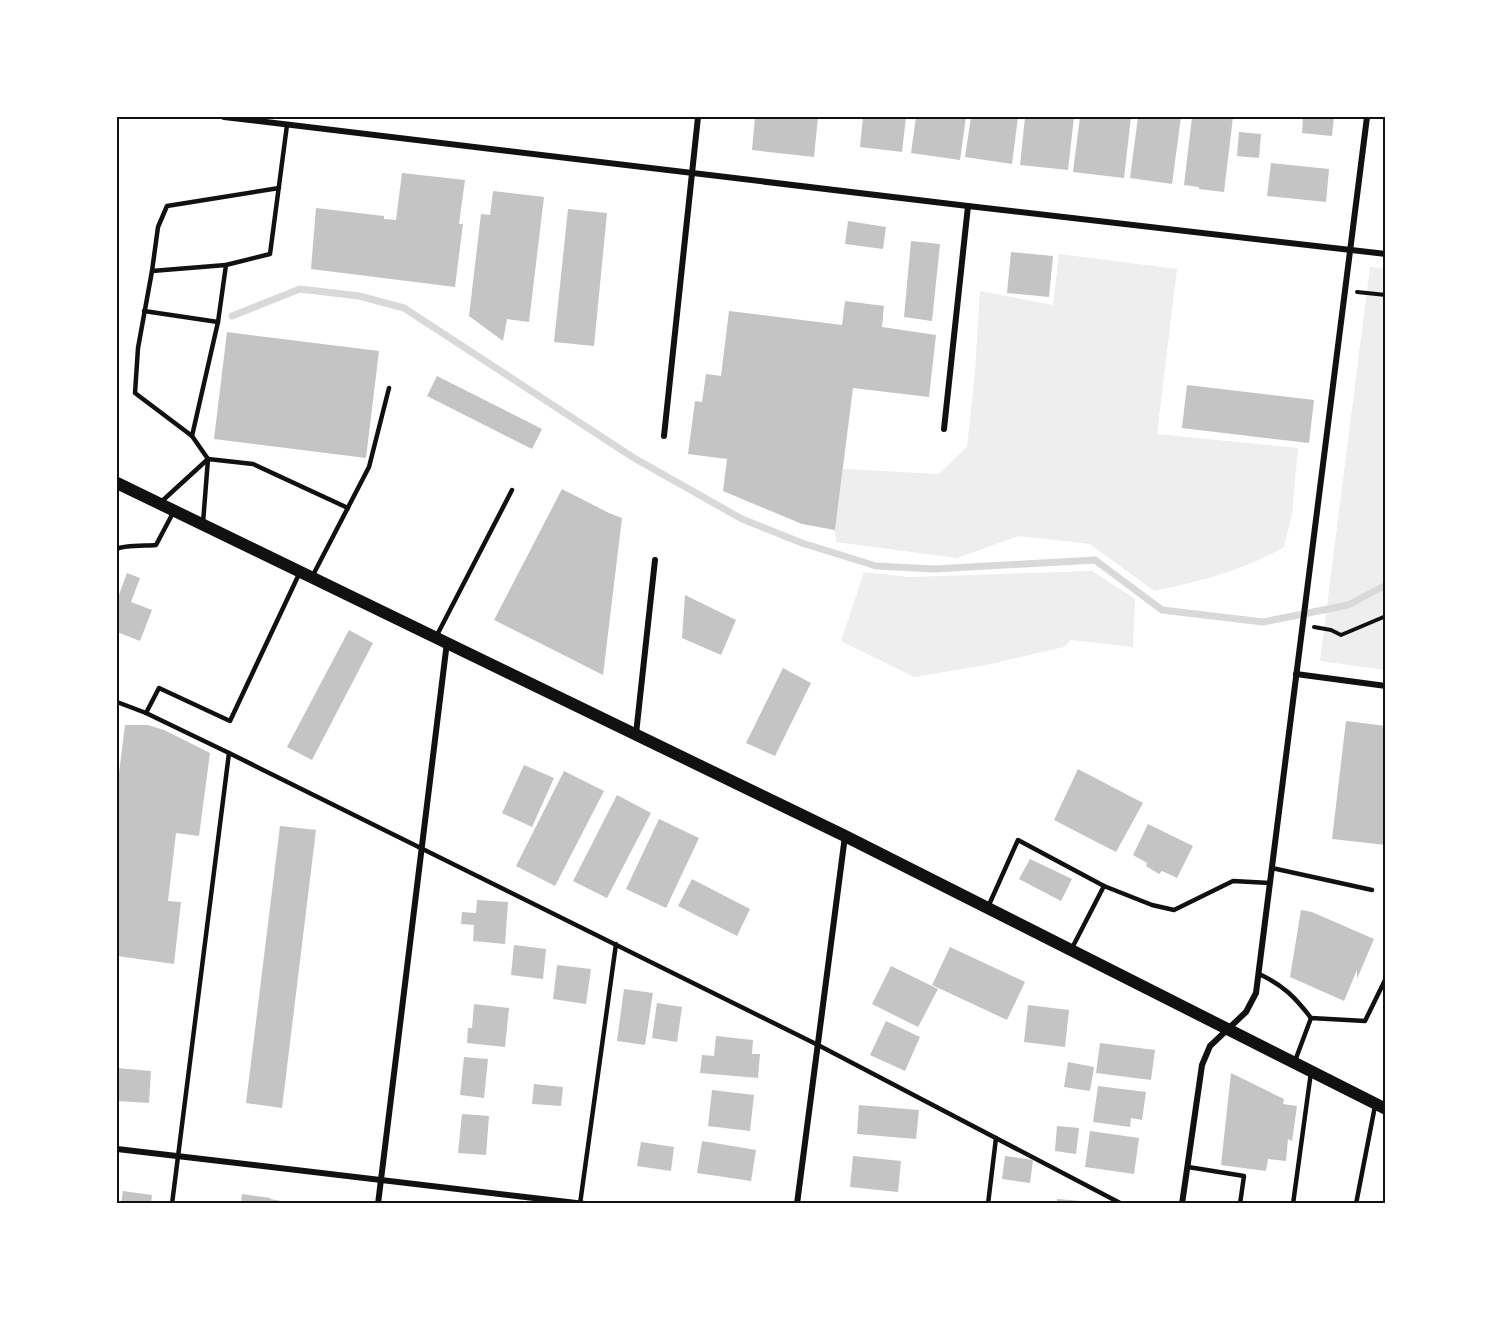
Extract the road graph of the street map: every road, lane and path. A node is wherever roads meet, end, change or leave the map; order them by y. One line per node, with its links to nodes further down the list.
1 (224, 117): 4 (street)
2 (698, 117): 5 (street)
3 (1367, 117): 8 (street)
4 (287, 125): 5 (street); 6 (lane)
5 (691, 173): 7 (street); 19 (street)
6 (279, 188): 10 (lane); 11 (lane)
7 (968, 206): 8 (street); 17 (street)
8 (1351, 249): 9 (street); 31 (street)
9 (1386, 254)
10 (226, 265): 11 (lane); 15 (lane)
11 (152, 271): 14 (lane)
12 (1374, 294): 13 (path)
13 (1386, 295)
14 (144, 311): 15 (lane); 18 (lane)
15 (218, 322): 18 (lane)
16 (389, 388): 24 (lane)
17 (944, 429)
18 (192, 436): 20 (lane)
19 (663, 436)
20 (208, 459): 23 (lane); 24 (lane); 26 (lane)
21 (117, 483): 23 (main road)
22 (512, 490): 32 (lane)
23 (160, 503): 25 (main road)
24 (348, 508): 29 (lane)
25 (175, 510): 26 (main road); 27 (lane)
26 (203, 524): 29 (main road)
27 (117, 549)
28 (655, 560): 37 (street)
29 (306, 574): 32 (main road); 36 (lane)
30 (1386, 616): 31 (path)
31 (1302, 625): 33 (street)
32 (442, 640): 37 (main road); 40 (street)
33 (1296, 674): 34 (street); 41 (street)
34 (1386, 686)
35 (117, 702): 36 (lane)
36 (146, 713): 38 (lane)
37 (636, 734): 39 (main road)
38 (229, 753): 40 (lane); 58 (lane)
39 (845, 836): 45 (main road); 52 (street)
40 (422, 848): 46 (lane); 60 (street)
41 (1272, 868): 42 (street); 44 (lane)
42 (1270, 883): 43 (lane); 48 (street)
43 (1104, 886): 45 (lane); 47 (lane)
44 (1372, 890)
45 (988, 908): 47 (main road)
46 (616, 944): 52 (lane); 63 (lane)
47 (1071, 950): 51 (main road)
48 (1259, 974): 50 (lane); 51 (street)
49 (1386, 978): 50 (lane)
50 (1311, 1018): 53 (lane)
51 (1228, 1029): 53 (main road); 59 (street)
52 (818, 1045): 56 (lane); 65 (street)
53 (1294, 1064): 54 (main road)
54 (1311, 1072): 55 (main road); 70 (lane)
55 (1381, 1106): 71 (lane)
56 (996, 1138): 66 (lane); 67 (lane)
57 (117, 1149): 58 (street)
58 (178, 1157): 60 (street); 61 (lane)
59 (1188, 1167): 68 (street); 69 (lane)
60 (381, 1179): 62 (street); 63 (street)
61 (172, 1204)
62 (378, 1204)
63 (580, 1204): 64 (street)
64 (585, 1204)
65 (797, 1204)
66 (988, 1204)
67 (1122, 1204)
68 (1182, 1204)
69 (1240, 1204)
70 (1293, 1204)
71 (1356, 1204)

